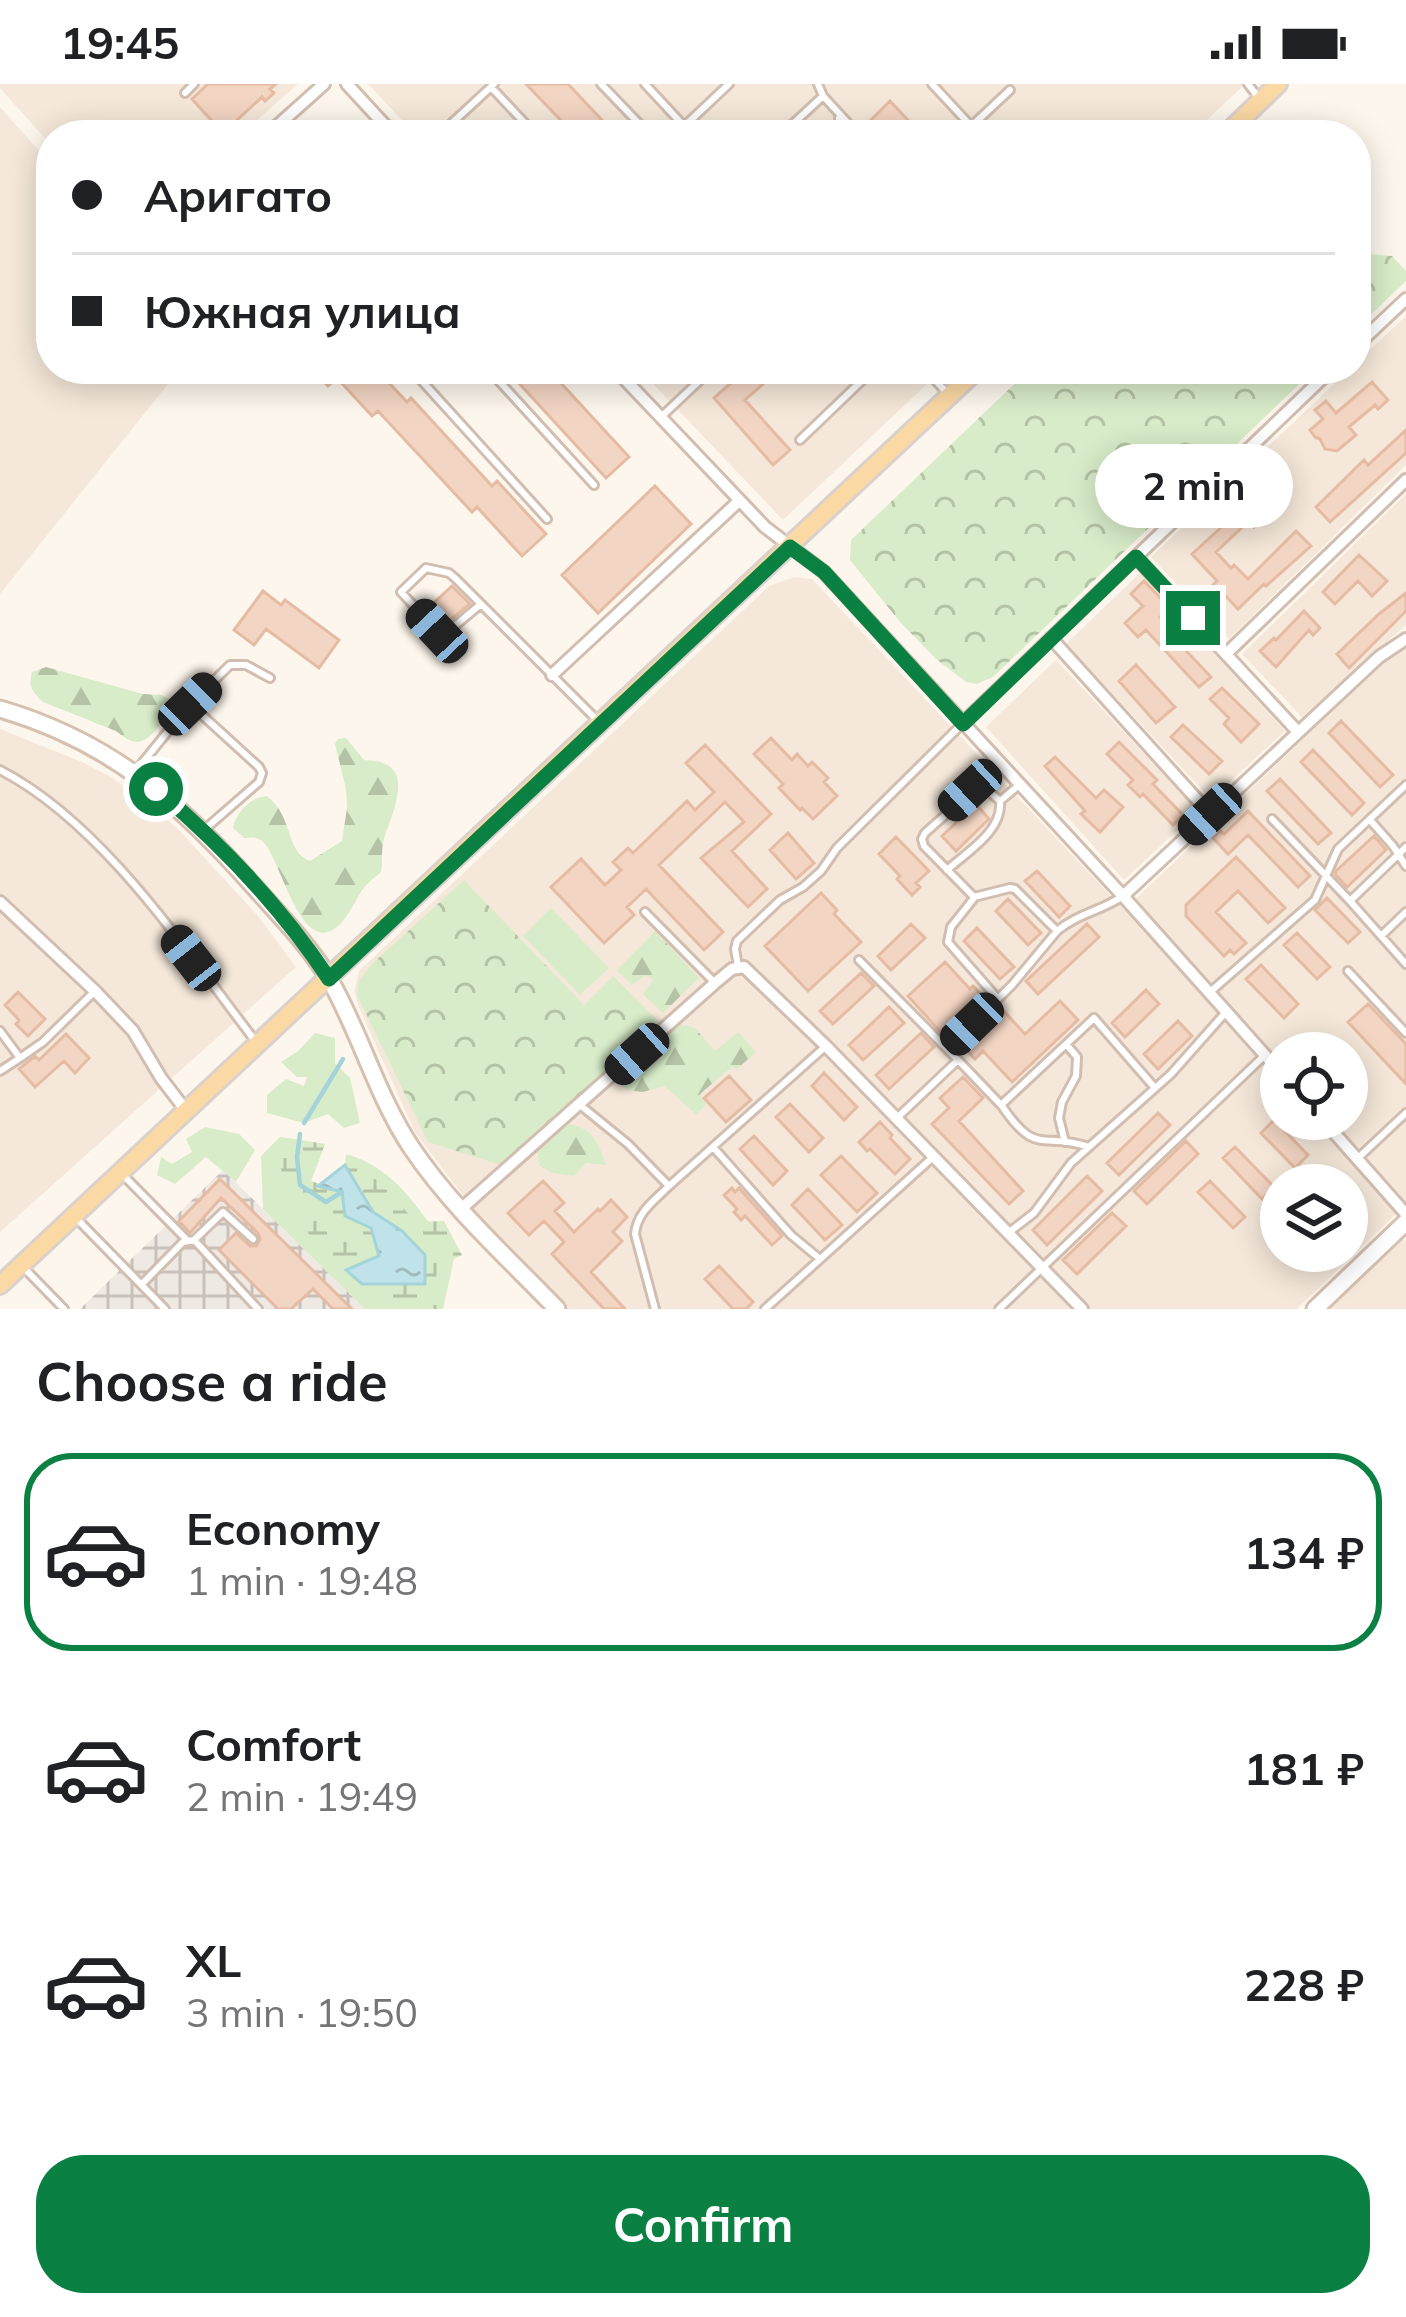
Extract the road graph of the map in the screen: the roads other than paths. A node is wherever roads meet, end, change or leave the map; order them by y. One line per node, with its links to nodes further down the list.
1 (194, 84): 13 (lane)
2 (324, 84): 17 (street)
3 (347, 84): 18 (street)
4 (601, 84): 21 (lane)
5 (645, 84): 22 (lane)
6 (729, 84): 23 (lane)
7 (818, 84): 14 (lane)
8 (932, 84): 27 (lane)
9 (1248, 84): 15 (lane)
10 (1278, 84): 15 (main road)
11 (493, 85): 19 (lane); 20 (lane)
12 (1010, 90): 28 (lane)
13 (184, 93)
14 (824, 97): 16 (lane); 24 (lane)
15 (1261, 100): 29 (main road)
16 (839, 114): 25 (lane); 26 (lane)
17 (284, 120)
18 (380, 120)
19 (455, 120)
20 (523, 120)
21 (636, 120)
22 (679, 120)
23 (691, 120)
24 (798, 120)
25 (839, 120)
26 (845, 120)
27 (965, 120)
28 (978, 120)
29 (1240, 120)
30 (1406, 298): 31 (street)
31 (1371, 332)
32 (425, 384): 46 (lane)
33 (502, 384): 44 (lane)
34 (629, 384): 41 (street)
35 (696, 384): 41 (lane)
36 (858, 384): 42 (lane)
37 (939, 384): 40 (lane)
38 (962, 384): 40 (main road)
39 (1316, 384): 48 (street)
40 (950, 396): 47 (main road)
41 (661, 417): 45 (street)
42 (800, 440)
43 (1406, 480): 52 (street)
44 (594, 485)
45 (739, 501): 47 (street); 53 (street)
46 (548, 519)
47 (790, 547): 57 (main road); 58 (street)
48 (1136, 557): 50 (street); 52 (street)
49 (481, 604): 49 (lane); 53 (lane)
50 (1051, 638): 58 (street); 65 (street)
51 (1406, 639): 59 (street)
52 (1226, 655): 59 (street)
53 (552, 675): 57 (lane)
54 (270, 678): 55 (lane)
55 (190, 704): 61 (lane); 68 (lane)
56 (0, 709): 61 (street)
57 (601, 724): 86 (main road)
58 (963, 724): 62 (street); 84 (lane)
59 (1298, 732): 65 (street)
60 (0, 770): 94 (lane)
61 (134, 772): 68 (street)
62 (1020, 784): 64 (lane); 74 (street)
63 (1406, 785): 67 (lane)
64 (1000, 801): 72 (lane); 72 (lane)
65 (1210, 814): 74 (street)
66 (1272, 819): 73 (lane)
67 (1370, 820): 70 (lane); 73 (lane)
68 (203, 832): 86 (street)
69 (1406, 847): 70 (lane)
70 (1398, 854): 71 (lane); 76 (lane)
71 (1406, 866)
72 (947, 870): 75 (lane)
73 (1326, 878): 76 (lane); 89 (lane)
74 (1123, 896): 80 (lane); 89 (street)
75 (974, 897): 80 (lane); 90 (lane)
76 (1350, 901): 81 (lane)
77 (0, 902): 88 (street)
78 (646, 912): 87 (lane)
79 (1406, 912): 81 (lane)
80 (1057, 931): 90 (lane)
81 (1381, 936): 83 (lane)
82 (859, 960): 97 (lane)
83 (1406, 964)
84 (738, 966): 87 (street); 96 (street)
85 (1348, 971): 92 (lane)
86 (329, 979): 94 (main road); 117 (street)
87 (715, 983): 104 (street)
88 (95, 991): 99 (lane); 106 (street)
89 (1210, 993): 91 (street)
90 (998, 999): 97 (lane)
91 (1226, 1012): 98 (street); 103 (lane)
92 (1404, 1028)
93 (0, 1031): 99 (lane)
94 (258, 1045): 106 (main road)
95 (1066, 1045): 103 (lane); 105 (lane); 110 (lane)
96 (826, 1046): 108 (street); 111 (lane)
97 (947, 1049): 100 (lane)
98 (1260, 1049)
99 (20, 1058): 102 (lane)
100 (958, 1060): 105 (lane); 108 (lane)
101 (1260, 1060): 125 (lane)
102 (0, 1071)
103 (1155, 1088): 112 (lane)
104 (580, 1105): 116 (lane); 117 (street)
105 (1001, 1105): 110 (lane)
106 (187, 1112): 115 (main road)
107 (1406, 1113): 114 (lane)
108 (896, 1119): 113 (street)
109 (1340, 1140): 114 (street)
110 (1065, 1142): 112 (lane)
111 (713, 1147): 116 (lane); 123 (lane)
112 (1089, 1147): 120 (lane)
113 (933, 1157): 120 (street); 123 (lane)
114 (1357, 1159): 119 (street)
115 (121, 1173): 118 (main road); 122 (lane)
116 (670, 1186): 132 (lane)
117 (461, 1209): 131 (street)
118 (74, 1216): 124 (main road); 126 (lane)
119 (1406, 1222): 136 (street)
120 (1008, 1233): 125 (street)
121 (253, 1239): 122 (lane)
122 (191, 1240): 126 (lane); 130 (lane)
123 (820, 1259): 133 (lane)
124 (21, 1265): 127 (main road); 128 (lane)
125 (1042, 1268): 134 (lane); 135 (street)
126 (142, 1284): 129 (lane)
127 (0, 1285)
128 (64, 1309)
129 (165, 1309)
130 (258, 1309)
131 (557, 1309)
132 (655, 1309)
133 (765, 1309)
134 (999, 1309)
135 (1082, 1309)
136 (1315, 1309)

